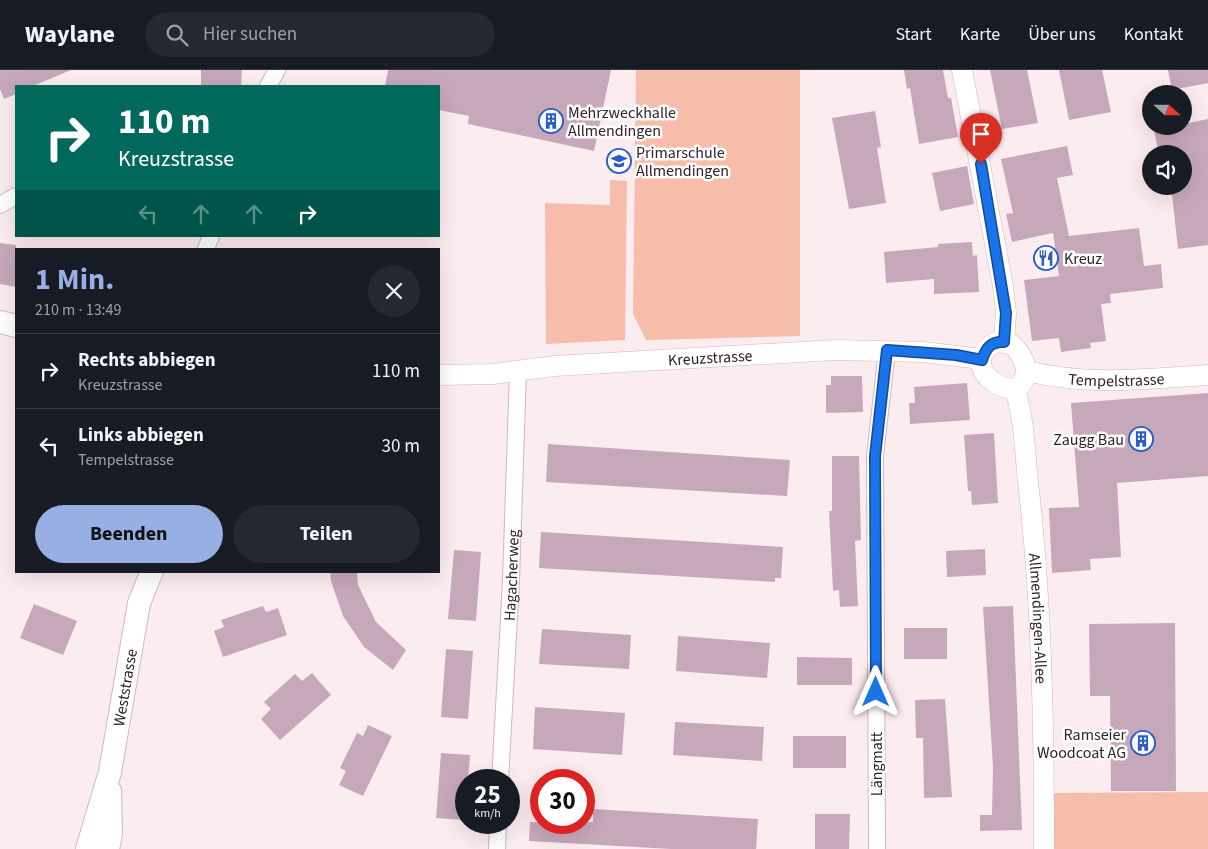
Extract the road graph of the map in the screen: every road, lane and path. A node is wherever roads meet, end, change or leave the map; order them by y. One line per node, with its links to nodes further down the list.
1 (276, 70): 3 (street)
2 (962, 70): 8 (street)
3 (268, 85)
4 (15, 197): 5 (street)
5 (0, 205)
6 (0, 322): 7 (main road)
7 (15, 326)
8 (1004, 342): 10 (street); 12 (street)
9 (887, 350): 10 (street, Kreuzstrasse); 11 (street, Kreuzstrasse); 25 (street, Längmatt)
10 (982, 360): 15 (street)
11 (518, 370): 13 (street, Kreuzstrasse); 19 (street, Hagacherweg)
12 (1026, 371): 14 (street, Tempelstrasse); 15 (street)
13 (440, 374)
14 (1208, 376)
15 (1015, 389): 26 (street, Allmendingen-Allee)
16 (136, 573): 18 (main road, Weststrasse)
17 (151, 573): 18 (main road, Weststrasse)
18 (139, 603): 20 (main road, Weststrasse)
19 (501, 769)
20 (110, 772): 22 (main road, Weststrasse); 23 (main road, Weststrasse)
21 (497, 834): 24 (street)
22 (87, 849)
23 (108, 849)
24 (496, 849)
25 (877, 849)
26 (1044, 849)

